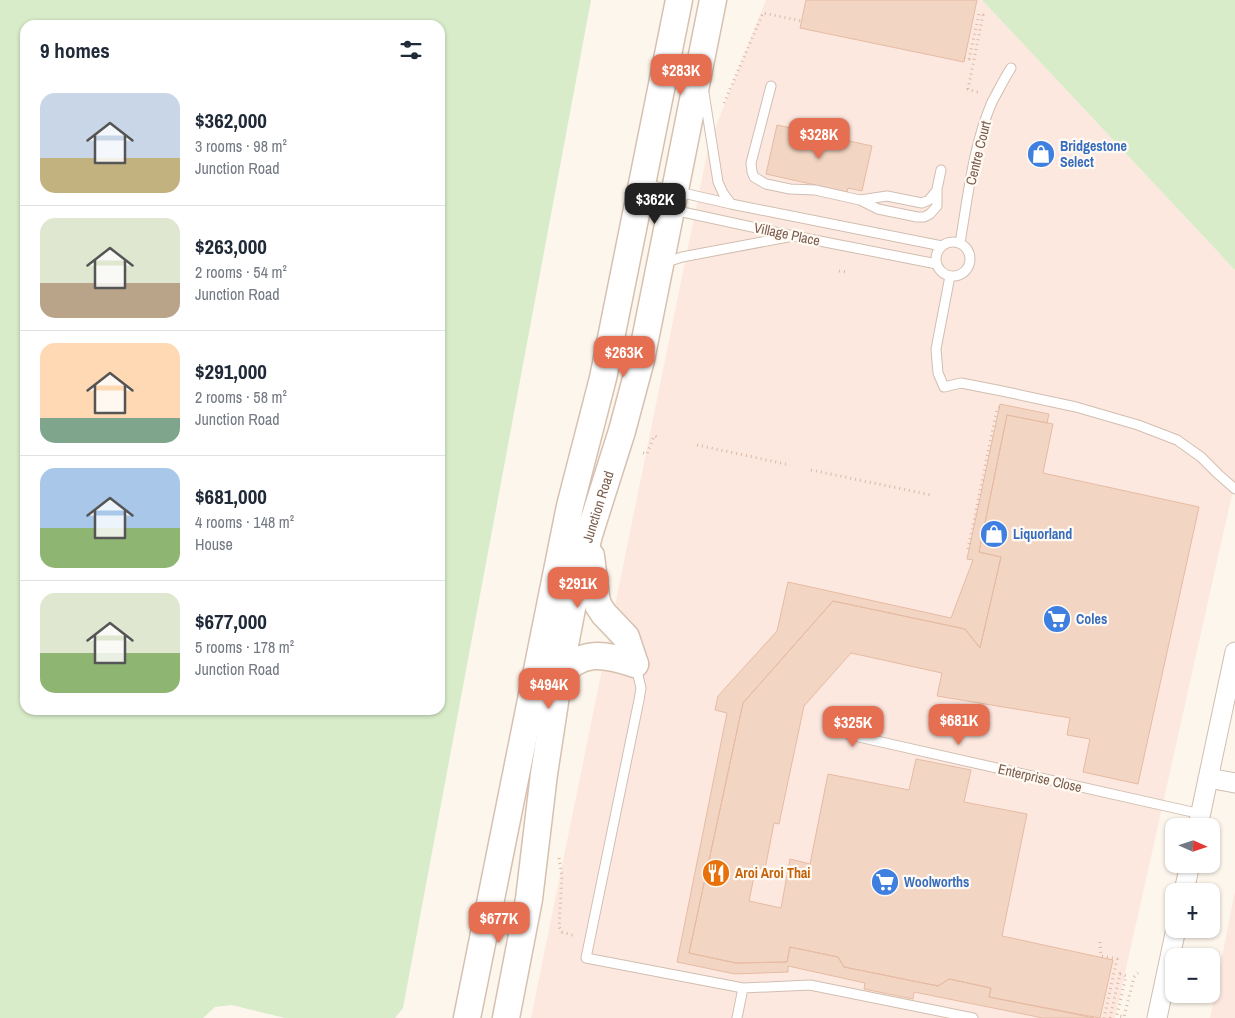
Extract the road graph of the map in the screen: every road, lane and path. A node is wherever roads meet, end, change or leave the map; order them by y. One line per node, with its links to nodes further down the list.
1 (679, 0): 12 (main road, Junction Road)
2 (713, 0): 5 (main road, Junction Road)
3 (802, 21): 9 (path)
4 (964, 58): 8 (path)
5 (700, 68): 13 (main road, Junction Road); 15 (lane)
6 (1010, 68): 17 (lane, Centre Court)
7 (771, 86): 14 (lane)
8 (984, 96)
9 (724, 103)
10 (941, 170): 11 (lane)
11 (937, 189): 14 (lane); 14 (lane)
12 (640, 193): 13 (lane); 13 (lane, Village Place); 49 (main road, Junction Road)
13 (673, 200): 15 (lane, Village Place); 16 (lane, Village Place); 20 (main road, Junction Road)
14 (860, 200)
15 (731, 204): 18 (lane, Village Place)
16 (794, 236): 19 (lane, Village Place); 20 (lane)
17 (960, 243): 18 (lane); 23 (lane)
18 (942, 246): 19 (lane)
19 (937, 264): 23 (lane)
20 (659, 270): 32 (main road, Junction Road)
21 (839, 270): 22 (path)
22 (847, 272)
23 (950, 276): 30 (lane)
24 (1002, 406): 33 (path)
25 (658, 437): 27 (path)
26 (697, 445): 28 (path)
27 (643, 453)
28 (790, 465)
29 (811, 470): 31 (path)
30 (1235, 488)
31 (931, 495)
32 (589, 535): 35 (main road); 36 (main road, Junction Road)
33 (968, 549)
34 (1235, 652): 38 (street)
35 (634, 664): 36 (main road); 47 (lane)
36 (559, 676): 48 (main road, Junction Road)
37 (850, 735): 40 (lane, Enterprise Close)
38 (1208, 778): 39 (street); 41 (street)
39 (1235, 783)
40 (1191, 818)
41 (1199, 818)
42 (558, 849): 43 (path)
43 (579, 937)
44 (1174, 938): 54 (street)
45 (1100, 942): 52 (path)
46 (1138, 973): 53 (path)
47 (743, 988): 50 (lane); 51 (lane)
48 (510, 1011)
49 (467, 1018)
50 (737, 1018)
51 (973, 1018)
52 (1104, 1018)
53 (1110, 1018)
54 (1157, 1018)

